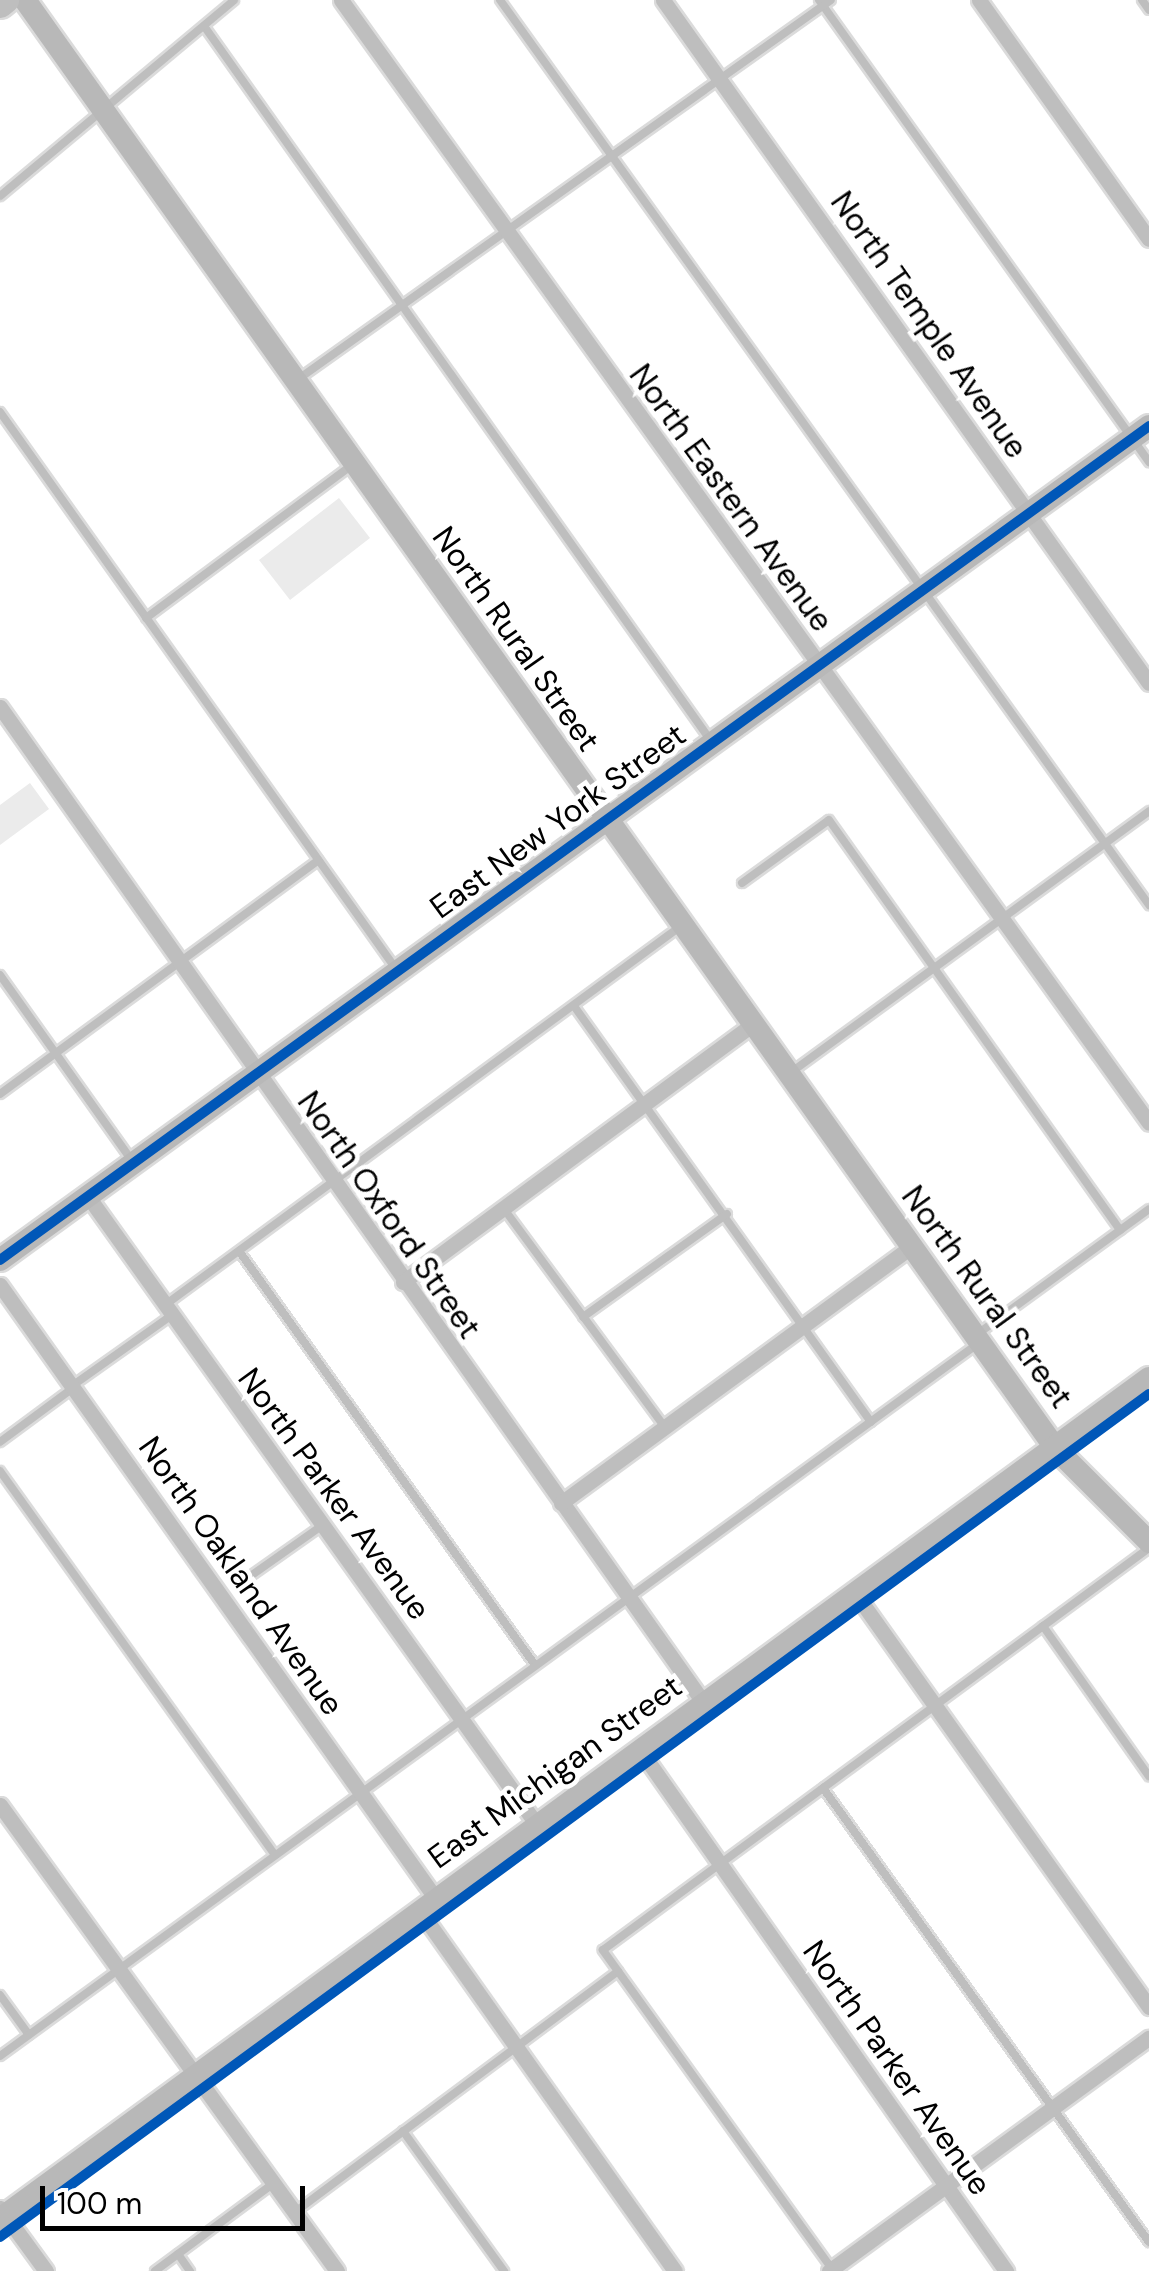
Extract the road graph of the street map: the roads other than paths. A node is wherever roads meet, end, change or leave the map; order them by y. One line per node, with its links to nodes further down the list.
1 (6, 0): 10 (main road)
2 (24, 0): 14 (main road, North Rural Street)
3 (234, 0): 12 (lane)
4 (342, 0): 17 (street, North Eastern Avenue)
5 (500, 0): 15 (lane)
6 (663, 0): 13 (street, North Temple Avenue)
7 (980, 0): 18 (street)
8 (1142, 0): 11 (lane)
9 (824, 2): 13 (lane); 22 (lane)
10 (0, 5)
11 (1149, 10)
12 (204, 26): 14 (lane); 19 (lane)
13 (720, 80): 15 (lane); 25 (street, North Temple Avenue)
14 (102, 107): 16 (lane); 20 (main road, North Rural Street)
15 (611, 157): 17 (lane); 26 (lane)
16 (0, 196)
17 (507, 233): 19 (lane); 28 (street, North Eastern Avenue)
18 (1149, 240)
19 (400, 308): 20 (lane); 31 (lane)
20 (295, 382): 24 (main road, North Rural Street)
21 (0, 412): 27 (lane)
22 (1141, 432): 23 (lane); 25 (main road, East New York Street)
23 (1149, 462)
24 (354, 465): 27 (lane); 33 (main road, North Rural Street)
25 (1028, 513): 26 (main road, East New York Street); 29 (street, North Temple Avenue)
26 (922, 590): 28 (main road, East New York Street); 34 (lane)
27 (146, 618): 35 (lane)
28 (818, 664): 31 (main road, East New York Street); 38 (street, North Eastern Avenue)
29 (1149, 683)
30 (0, 706): 40 (street, North Oxford Street)
31 (710, 741): 33 (main road, East New York Street)
32 (1149, 811): 34 (lane)
33 (604, 819): 39 (main road, North Rural Street); 42 (main road, East New York Street)
34 (1103, 844): 37 (lane); 38 (lane)
35 (318, 860): 40 (lane); 42 (lane)
36 (742, 883): 41 (lane)
37 (1149, 905)
38 (1003, 917): 41 (lane); 51 (street, North Eastern Avenue)
39 (681, 926): 44 (lane); 45 (main road, North Rural Street)
40 (182, 962): 46 (lane); 47 (street, North Oxford Street)
41 (936, 967): 48 (lane); 58 (lane)
42 (396, 969): 47 (main road, East New York Street)
43 (0, 975): 46 (lane)
44 (574, 1006): 50 (lane); 53 (lane)
45 (752, 1025): 48 (main road, North Rural Street); 50 (street)
46 (56, 1055): 49 (lane); 52 (lane)
47 (256, 1071): 52 (main road, East New York Street); 53 (street, North Oxford Street)
48 (788, 1075): 59 (main road, North Rural Street)
49 (0, 1094)
50 (647, 1102): 55 (street); 57 (lane)
51 (1149, 1123)
52 (132, 1161): 54 (main road, East New York Street)
53 (333, 1183): 60 (lane); 62 (street, North Oxford Street)
54 (87, 1195): 61 (main road, East New York Street); 64 (street, North Parker Avenue)
55 (503, 1208): 62 (street); 65 (lane)
56 (1149, 1209): 58 (lane)
57 (727, 1214): 65 (lane); 66 (lane)
58 (1120, 1230): 67 (lane)
59 (912, 1247): 66 (street); 67 (main road, North Rural Street)
60 (238, 1251): 64 (lane); 82 (lane)
61 (1, 1258)
62 (403, 1282): 75 (street, North Oxford Street)
63 (0, 1285): 69 (street, North Oakland Avenue)
64 (169, 1310): 69 (lane); 76 (street, North Parker Avenue)
65 (584, 1317): 71 (lane)
66 (805, 1324): 70 (lane); 71 (street)
67 (978, 1339): 70 (lane); 73 (main road, North Rural Street)
68 (1149, 1378): 73 (main road, East Michigan Street)
69 (73, 1387): 72 (lane); 89 (street, North Oakland Avenue)
70 (871, 1422): 80 (lane)
71 (664, 1428): 75 (street)
72 (0, 1442)
73 (1055, 1448): 77 (main road, North Rural Street); 79 (main road, East Michigan Street)
74 (0, 1471): 92 (lane)
75 (562, 1503): 80 (street, North Oxford Street)
76 (323, 1525): 78 (lane); 85 (street, North Parker Avenue)
77 (1149, 1545): 81 (lane)
78 (252, 1575)
79 (856, 1593): 83 (main road, East Michigan Street); 84 (street)
80 (629, 1598): 82 (lane); 83 (street, North Oxford Street)
81 (1043, 1626): 84 (lane); 87 (lane)
82 (535, 1666): 85 (lane)
83 (704, 1703): 86 (main road, East Michigan Street)
84 (935, 1706): 88 (lane); 98 (street)
85 (462, 1719): 89 (lane); 91 (street, North Parker Avenue)
86 (640, 1750): 91 (main road, East Michigan Street); 93 (street, North Parker Avenue)
87 (1149, 1776)
88 (824, 1788): 93 (lane); 104 (lane)
89 (361, 1793): 92 (lane); 94 (street, North Oakland Avenue)
90 (0, 1805): 95 (street)
91 (537, 1825): 94 (main road, East Michigan Street)
92 (275, 1855): 95 (lane)
93 (720, 1864): 96 (lane); 107 (street, North Parker Avenue)
94 (428, 1905): 101 (street, North Oakland Avenue); 103 (main road, East Michigan Street)
95 (117, 1969): 99 (lane); 103 (street)
96 (618, 1972): 101 (lane); 112 (lane)
97 (0, 1995): 99 (lane)
98 (1149, 2008)
99 (28, 2035): 102 (lane)
100 (1149, 2038): 104 (street)
101 (516, 2047): 105 (lane); 118 (street, North Oakland Avenue)
102 (0, 2056)
103 (196, 2075): 106 (street); 109 (main road, East Michigan Street)
104 (1054, 2108): 107 (street); 110 (lane)
105 (403, 2131): 108 (lane); 117 (lane)
106 (274, 2183): 108 (street); 111 (lane)
107 (946, 2186): 112 (street); 119 (street, North Parker Avenue)
108 (295, 2212): 116 (street)
109 (2, 2214): 113 (street)
110 (1149, 2242)
111 (178, 2254): 114 (lane); 115 (lane)
112 (832, 2270)
113 (46, 2271)
114 (154, 2271)
115 (190, 2271)
116 (336, 2271)
117 (504, 2271)
118 (675, 2271)
119 (1006, 2271)

